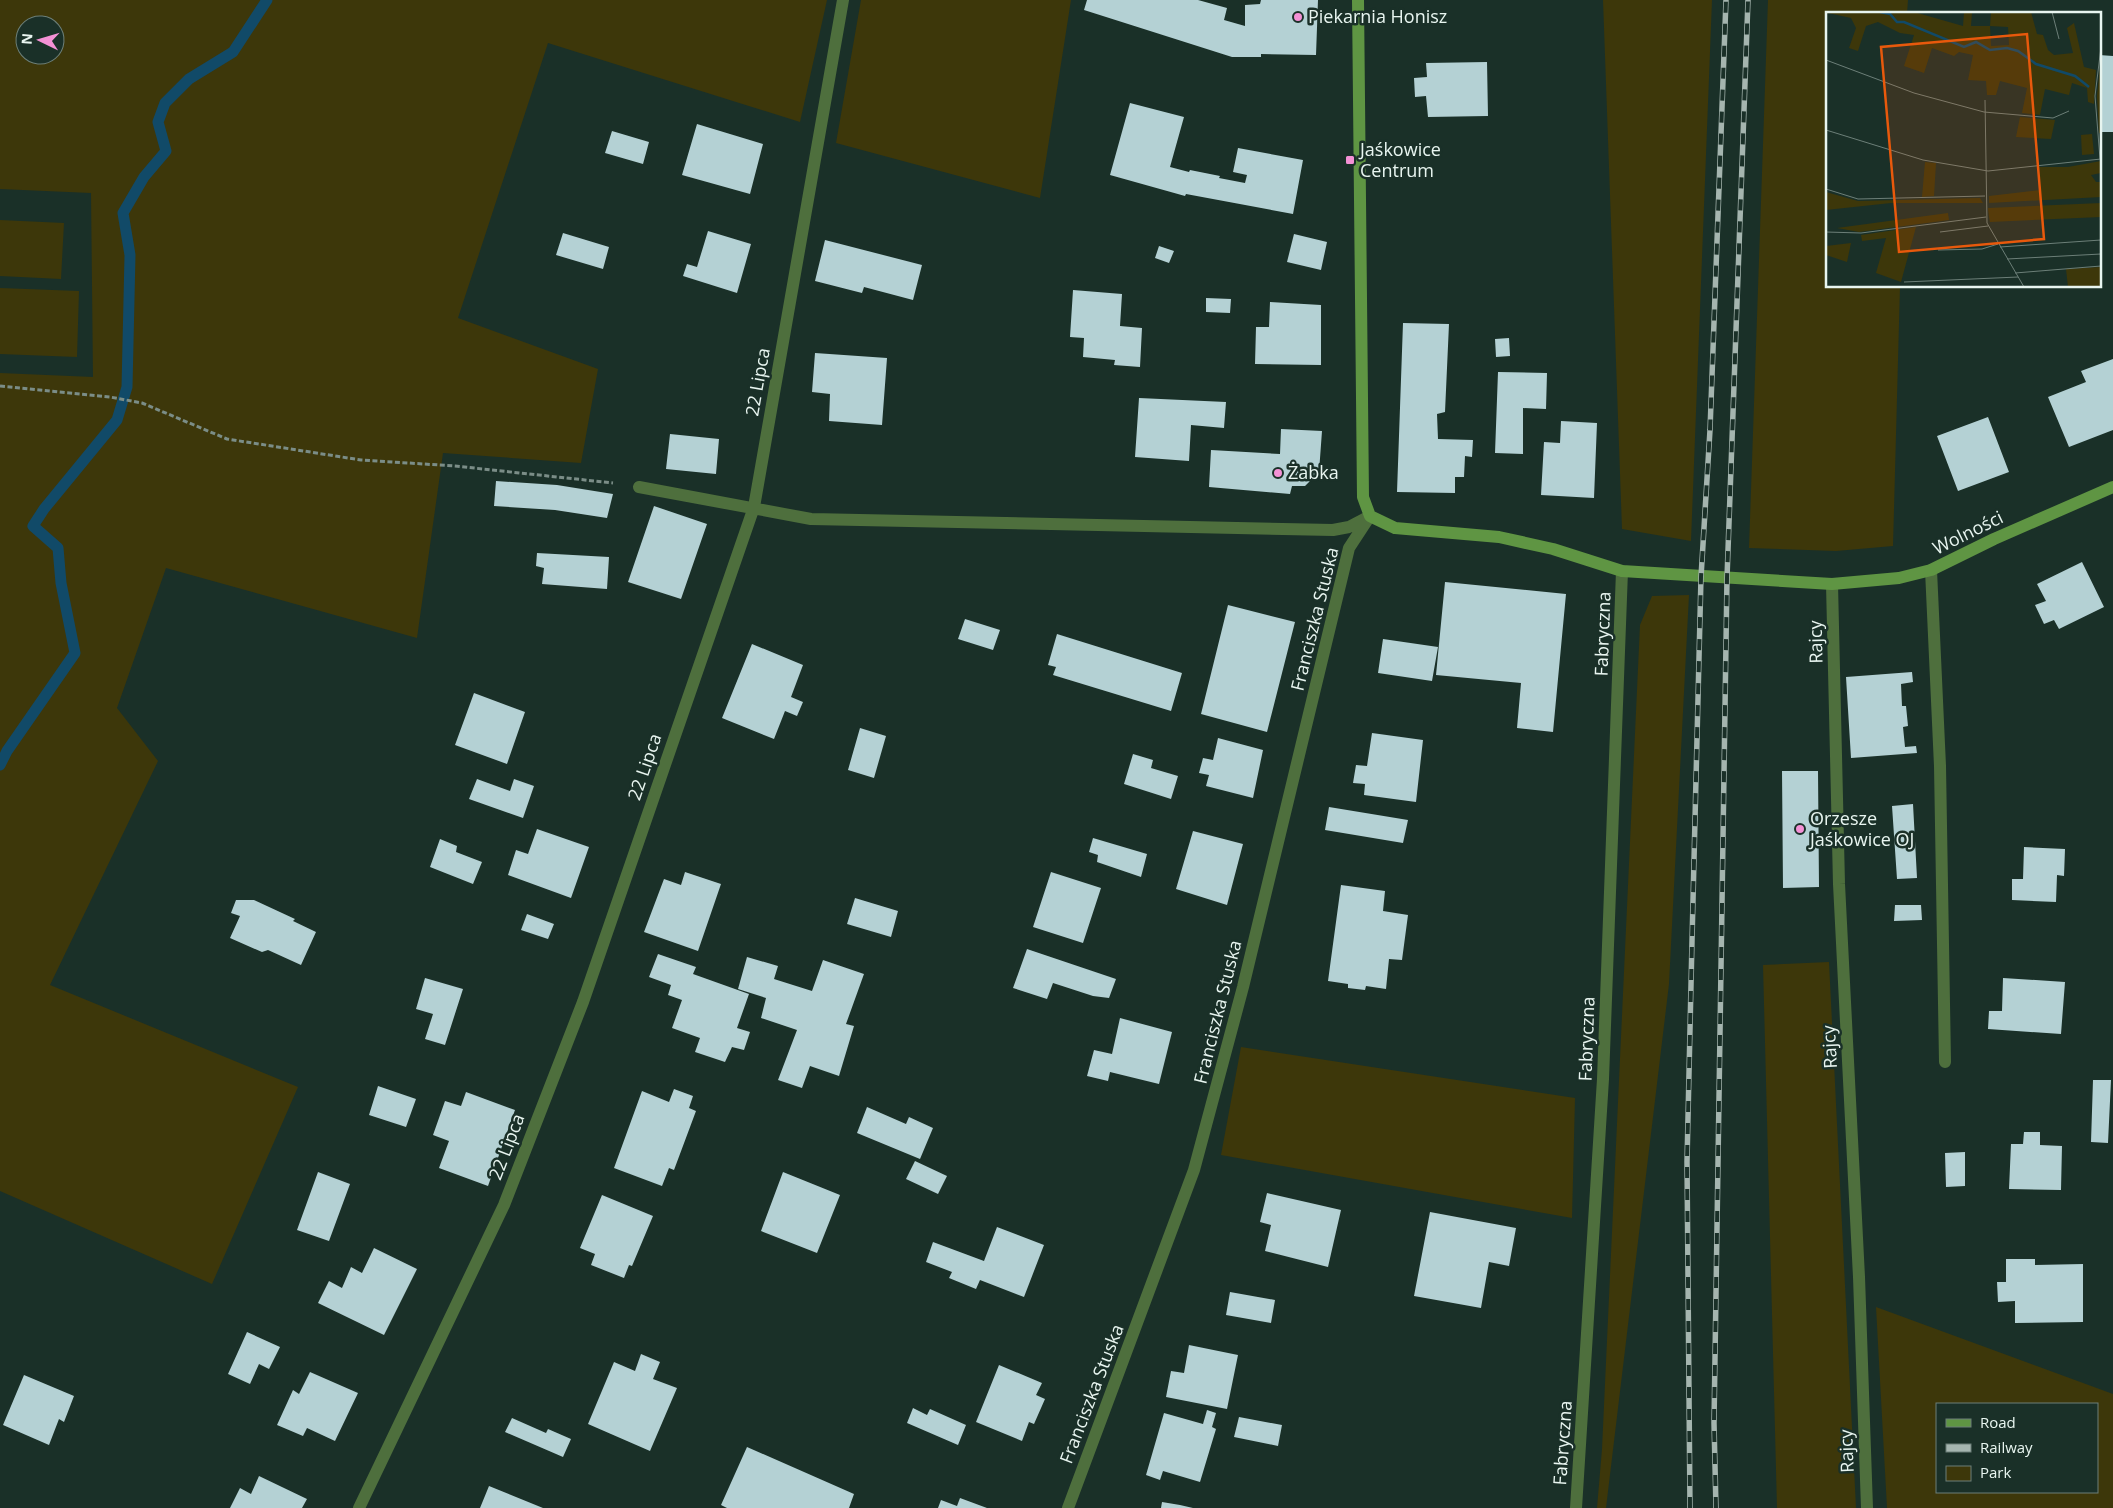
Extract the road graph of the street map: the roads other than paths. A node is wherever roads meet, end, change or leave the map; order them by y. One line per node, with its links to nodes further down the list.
1 (843, 0): 5 (street, 22 Lipca)
2 (1358, 0): 6 (street)
3 (639, 487): 5 (street)
4 (2113, 487): 7 (street, Wolności)
5 (754, 507): 6 (street); 11 (street, 22 Lipca)
6 (1370, 516): 8 (street, Wolności); 12 (street, Franciszka Stuska)
7 (1931, 570): 9 (street, Wolności); 10 (street)
8 (1622, 571): 9 (street, Wolności); 13 (street, Fabryczna)
9 (1832, 584): 14 (street, Rajcy)
10 (1945, 1062)
11 (359, 1508)
12 (1068, 1508)
13 (1576, 1508)
14 (1867, 1508)

